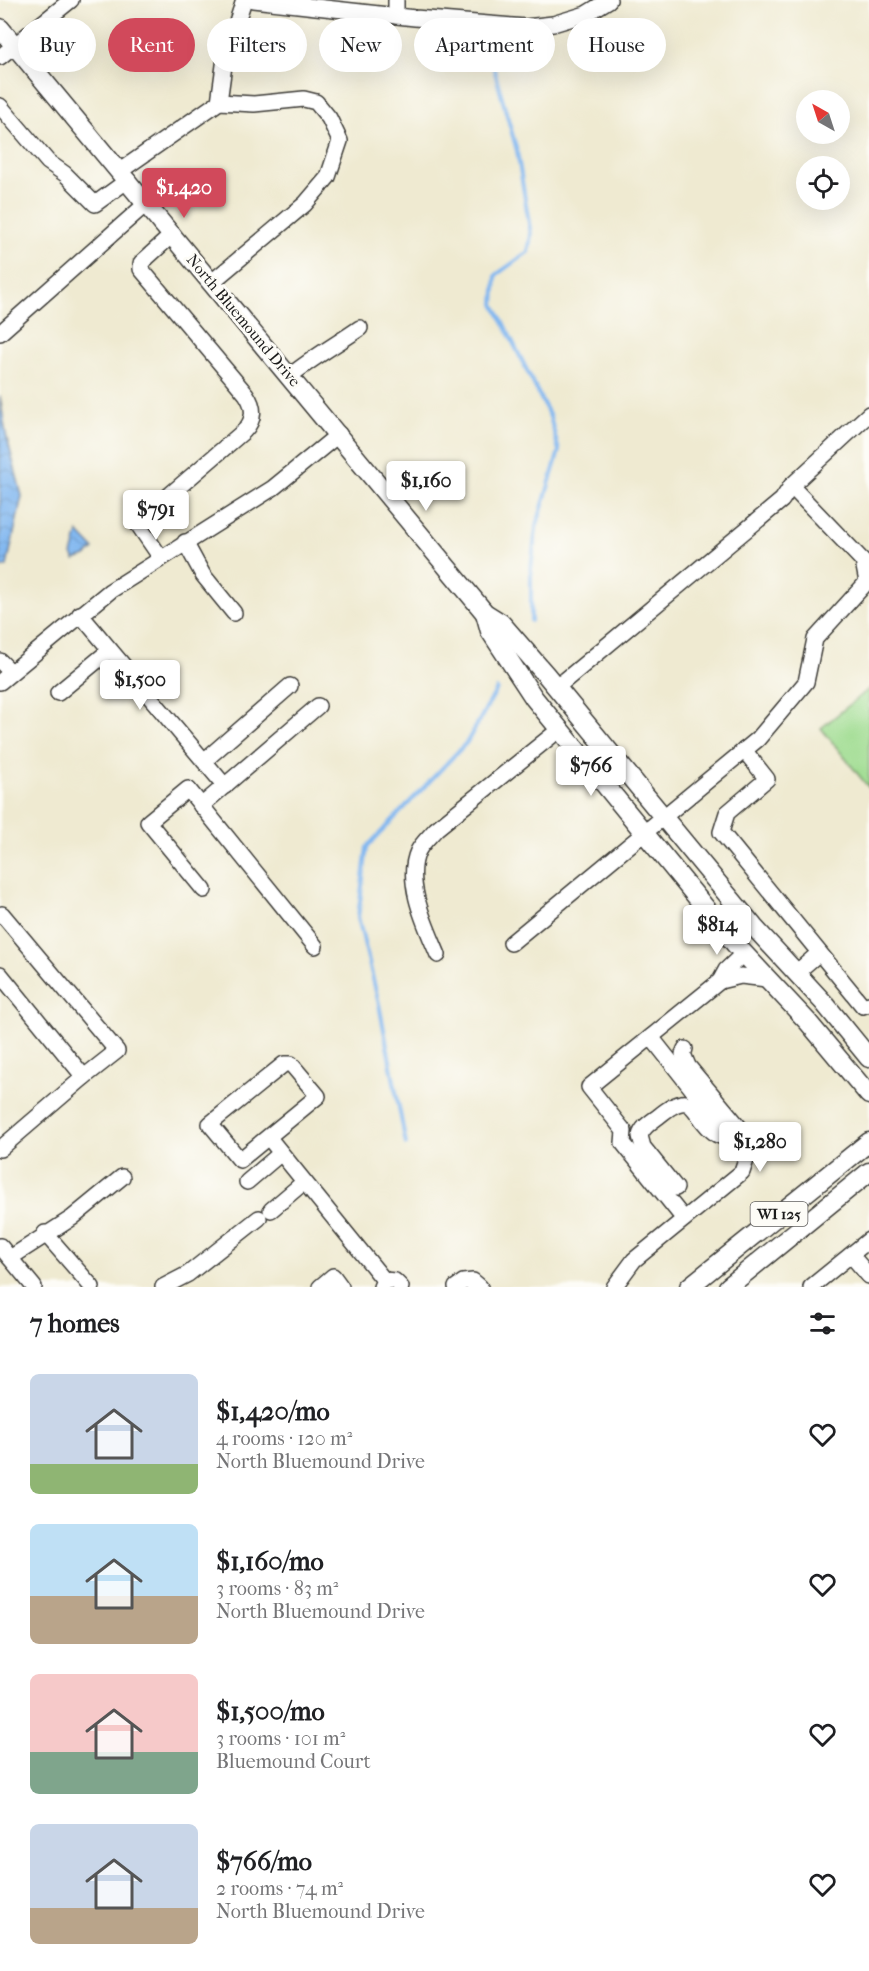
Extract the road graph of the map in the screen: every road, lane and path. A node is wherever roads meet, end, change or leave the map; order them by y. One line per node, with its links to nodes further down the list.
1 (71, 0): 9 (street)
2 (244, 0): 11 (street)
3 (253, 0): 6 (street)
4 (396, 0): 7 (street)
5 (609, 0): 7 (street)
6 (323, 4): 7 (street)
7 (396, 16)
8 (0, 28): 9 (main road, North Bluemound Drive)
9 (13, 44): 10 (street); 13 (main road, North Bluemound Drive)
10 (0, 57)
11 (219, 102): 13 (street); 16 (street)
12 (0, 106): 13 (street)
13 (124, 176): 14 (main road, North Bluemound Drive)
14 (147, 203): 15 (main road, North Bluemound Drive); 18 (street)
15 (173, 234): 16 (main road, North Bluemound Drive); 24 (street)
16 (212, 282): 19 (main road, North Bluemound Drive)
17 (360, 328): 19 (street)
18 (0, 333)
19 (290, 376): 21 (main road, North Bluemound Drive)
20 (869, 414): 22 (street)
21 (339, 434): 23 (street); 26 (main road, North Bluemound Drive)
22 (791, 486): 31 (street); 35 (street)
23 (185, 542): 24 (street); 25 (street)
24 (161, 558): 27 (street)
25 (234, 613)
26 (485, 613): 31 (main road, North Bluemound Drive); 34 (main road, North Bluemound Drive)
27 (80, 614): 28 (street); 29 (street)
28 (110, 650): 32 (street); 36 (street)
29 (4, 672)
30 (290, 686): 36 (street)
31 (557, 687): 39 (main road, North Bluemound Drive)
32 (58, 693)
33 (318, 706): 37 (street)
34 (560, 729): 40 (main road, North Bluemound Drive); 47 (street)
35 (744, 750): 39 (street); 46 (street)
36 (204, 762): 37 (street)
37 (225, 786): 38 (street)
38 (201, 806): 41 (street); 44 (street)
39 (662, 816): 40 (street); 48 (main road, North Bluemound Drive)
40 (643, 833): 43 (street); 45 (main road, North Bluemound Drive)
41 (204, 890)
42 (0, 916): 57 (street)
43 (511, 943)
44 (315, 946)
45 (744, 953): 50 (main road, North Bluemound Drive); 51 (street); 52 (main road)
46 (819, 953): 48 (street); 53 (street)
47 (438, 955)
48 (796, 973): 52 (main road, North Bluemound Drive)
49 (0, 974): 57 (street)
50 (767, 979): 51 (street); 58 (main road, North Bluemound Drive)
51 (720, 981): 54 (street)
52 (816, 995): 56 (main road, North Bluemound Drive)
53 (869, 1004)
54 (651, 1037): 60 (street); 70 (street)
55 (686, 1049): 62 (street)
56 (869, 1058)
57 (84, 1077): 63 (street)
58 (869, 1095)
59 (269, 1138): 59 (street); 64 (street)
60 (734, 1140): 69 (street); 70 (street)
61 (869, 1142): 87 (main road, WI 125)
62 (755, 1146)
63 (0, 1149)
64 (281, 1153): 67 (street); 68 (street)
65 (869, 1172): 88 (main road, WI 125)
66 (122, 1177): 71 (street)
67 (247, 1182)
68 (304, 1182): 77 (street); 81 (street)
69 (676, 1188)
70 (684, 1219): 78 (street)
71 (45, 1233): 75 (street); 80 (street)
72 (869, 1240): 74 (street)
73 (0, 1246): 75 (street)
74 (851, 1255): 76 (street); 89 (street)
75 (10, 1258): 79 (street)
76 (869, 1276)
77 (382, 1284): 84 (street)
78 (615, 1286)
79 (34, 1287)
80 (92, 1287)
81 (163, 1287)
82 (320, 1287): 83 (street)
83 (341, 1287)
84 (401, 1287)
85 (456, 1287): 86 (street)
86 (480, 1287)
87 (689, 1287)
88 (728, 1287)
89 (811, 1287)

